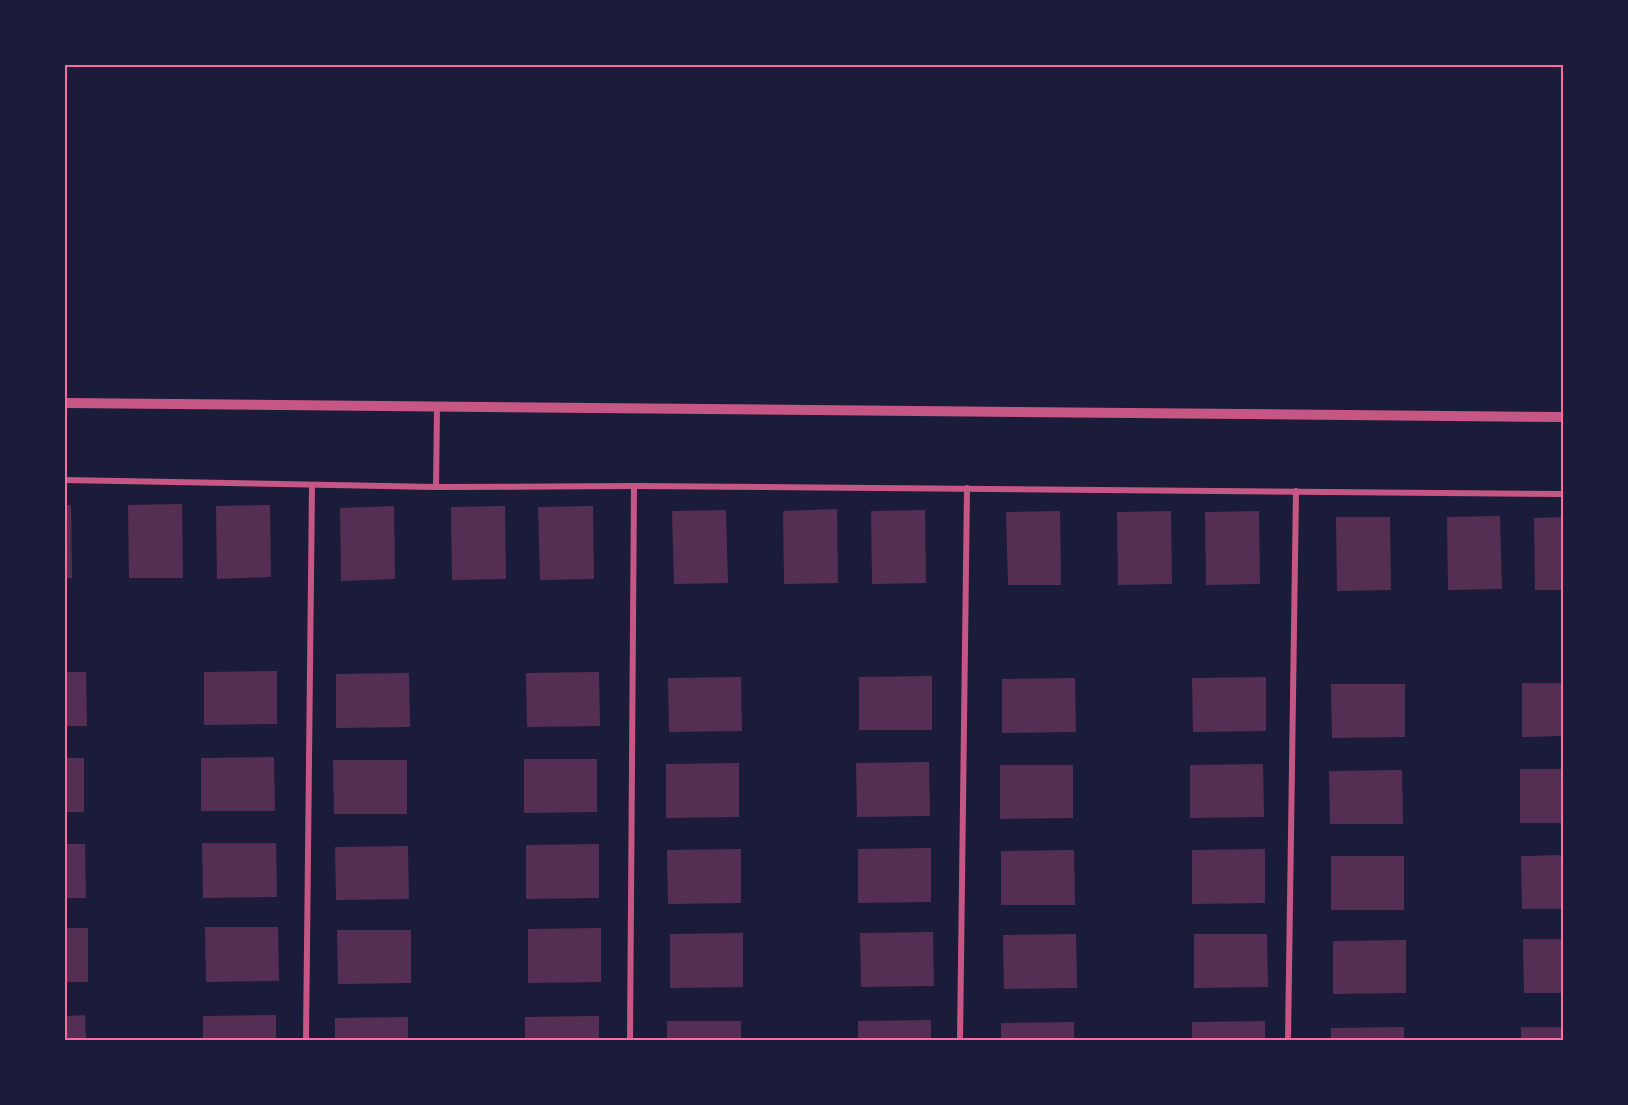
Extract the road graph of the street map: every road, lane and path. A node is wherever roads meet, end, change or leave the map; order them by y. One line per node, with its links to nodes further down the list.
1 (64, 403): 2 (street)
2 (436, 407): 3 (street); 7 (street)
3 (1563, 417)
4 (64, 480): 5 (street)
5 (312, 484): 7 (street); 11 (street)
6 (634, 486): 7 (street); 8 (street); 12 (street)
7 (436, 487)
8 (967, 488): 9 (street); 13 (street)
9 (1296, 491): 10 (street); 14 (street)
10 (1563, 494)
11 (306, 1041)
12 (630, 1041)
13 (960, 1041)
14 (1288, 1041)

